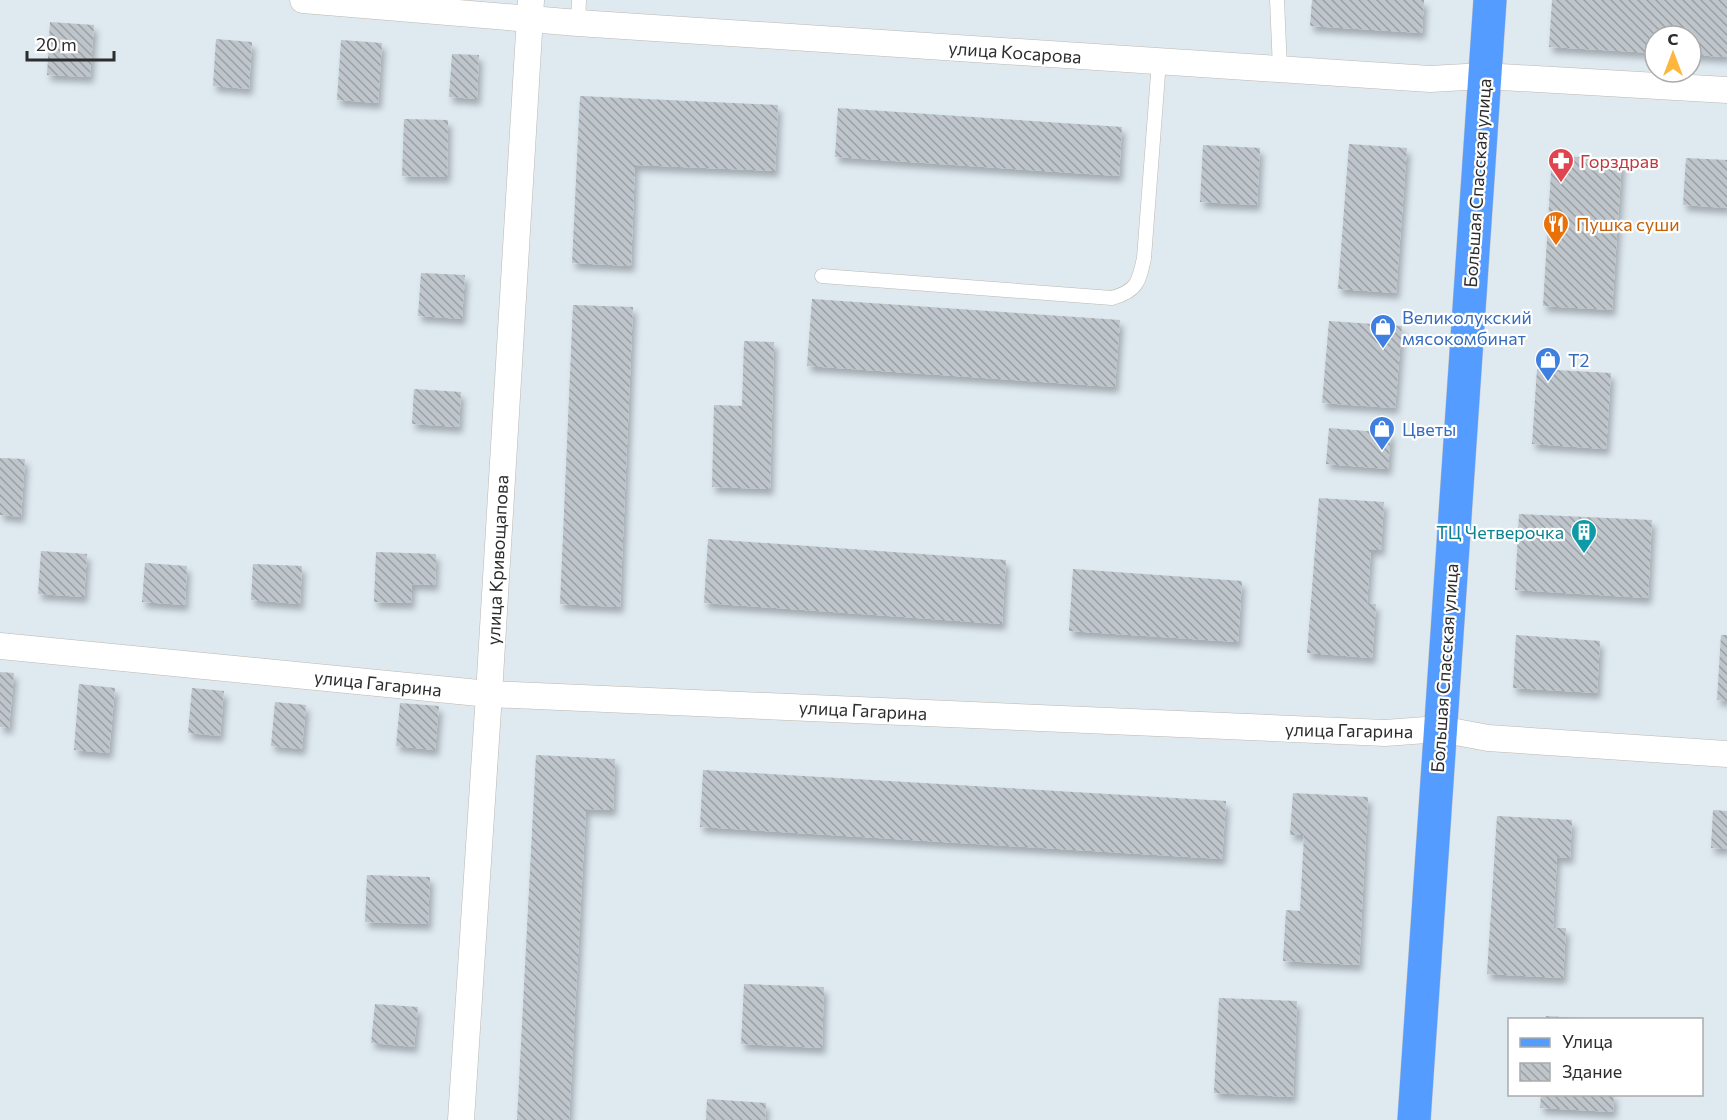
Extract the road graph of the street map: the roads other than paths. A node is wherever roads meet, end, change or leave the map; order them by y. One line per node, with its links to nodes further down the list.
1 (303, 0): 4 (street, улица Косарова)
2 (1277, 0): 7 (lane)
3 (1490, 0): 8 (main road, Большая Спасская улица)
4 (531, 10): 5 (street, улица Косарова); 12 (street, улица Кривощапова)
5 (579, 12): 6 (street, улица Косарова)
6 (1160, 61): 7 (street, улица Косарова); 10 (lane)
7 (1280, 69): 8 (street, улица Косарова)
8 (1484, 76): 9 (street, улица Косарова); 13 (main road, Большая Спасская улица)
9 (1727, 90)
10 (822, 276)
11 (0, 646): 12 (street, улица Гагарина)
12 (489, 694): 13 (street, улица Гагарина); 15 (street, улица Кривощапова)
13 (1440, 729): 14 (street, улица Гагарина); 16 (main road, Большая Спасская улица)
14 (1727, 754)
15 (461, 1120)
16 (1414, 1120)

